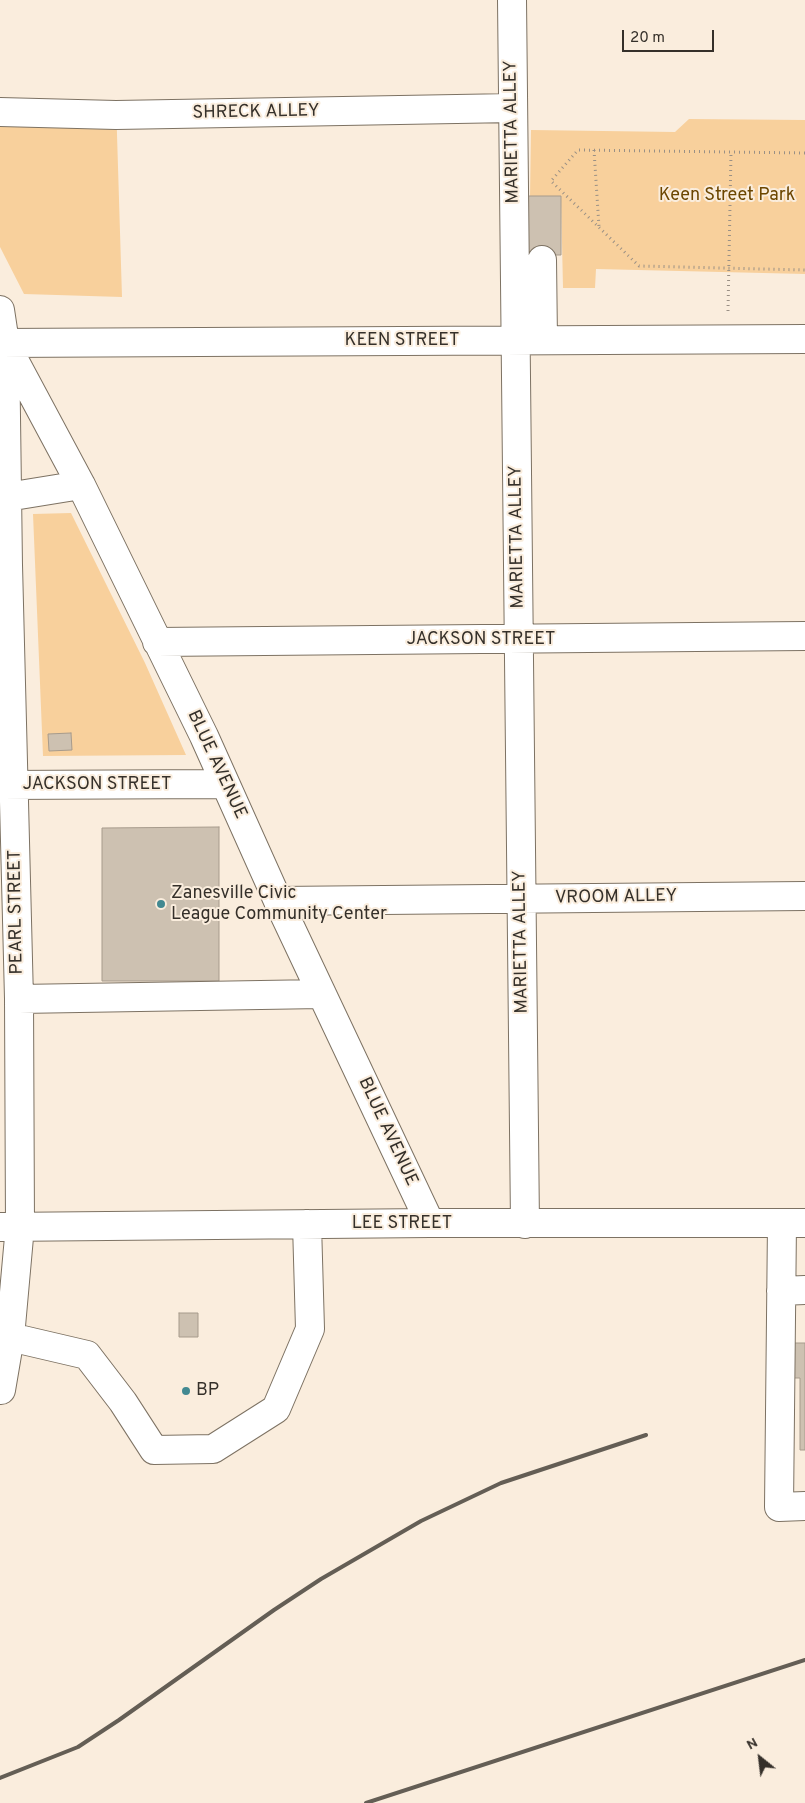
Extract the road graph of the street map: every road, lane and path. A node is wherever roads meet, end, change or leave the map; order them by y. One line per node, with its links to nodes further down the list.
1 (512, 0): 2 (street, MARIETTA ALLEY)
2 (513, 108): 3 (street, SHRECK ALLEY); 15 (street, MARIETTA ALLEY)
3 (0, 112)
4 (594, 150): 5 (path); 7 (path); 7 (path)
5 (731, 152): 6 (path); 9 (path)
6 (805, 153)
7 (599, 228): 9 (path)
8 (542, 260): 13 (street)
9 (729, 269): 10 (path); 14 (path)
10 (805, 270)
11 (0, 310): 16 (street, BLUE AVENUE)
12 (805, 339): 14 (street, KEEN STREET)
13 (543, 340): 14 (street, KEEN STREET); 15 (street, KEEN STREET)
14 (728, 340)
15 (516, 341): 16 (street, KEEN STREET); 21 (street, MARIETTA ALLEY)
16 (3, 343): 17 (street, BLUE AVENUE); 18 (street, PEARL STREET)
17 (80, 485): 18 (street); 22 (street, BLUE AVENUE)
18 (7, 497): 19 (street, PEARL STREET)
19 (4, 565): 24 (street, PEARL STREET)
20 (805, 636): 21 (street, JACKSON STREET)
21 (519, 640): 22 (street, JACKSON STREET); 26 (street, MARIETTA ALLEY)
22 (157, 642): 23 (street, BLUE AVENUE)
23 (225, 784): 24 (street, JACKSON STREET); 27 (street, BLUE AVENUE)
24 (7, 785): 29 (street, PEARL STREET)
25 (805, 896): 26 (street, VROOM ALLEY)
26 (521, 899): 27 (street, VROOM ALLEY); 33 (street, MARIETTA ALLEY)
27 (278, 901): 28 (street, BLUE AVENUE)
28 (321, 994): 29 (street); 32 (street, BLUE AVENUE)
29 (19, 999): 34 (street, PEARL STREET)
30 (794, 1223): 33 (street, LEE STREET); 35 (street)
31 (307, 1224): 32 (street, LEE STREET); 34 (street, LEE STREET); 36 (street)
32 (430, 1224): 33 (street, LEE STREET)
33 (525, 1224)
34 (10, 1226): 36 (street, PEARL STREET)
35 (793, 1290): 38 (street)
36 (10, 1337): 37 (street, PEARL STREET)
37 (1, 1390)
38 (805, 1506)

